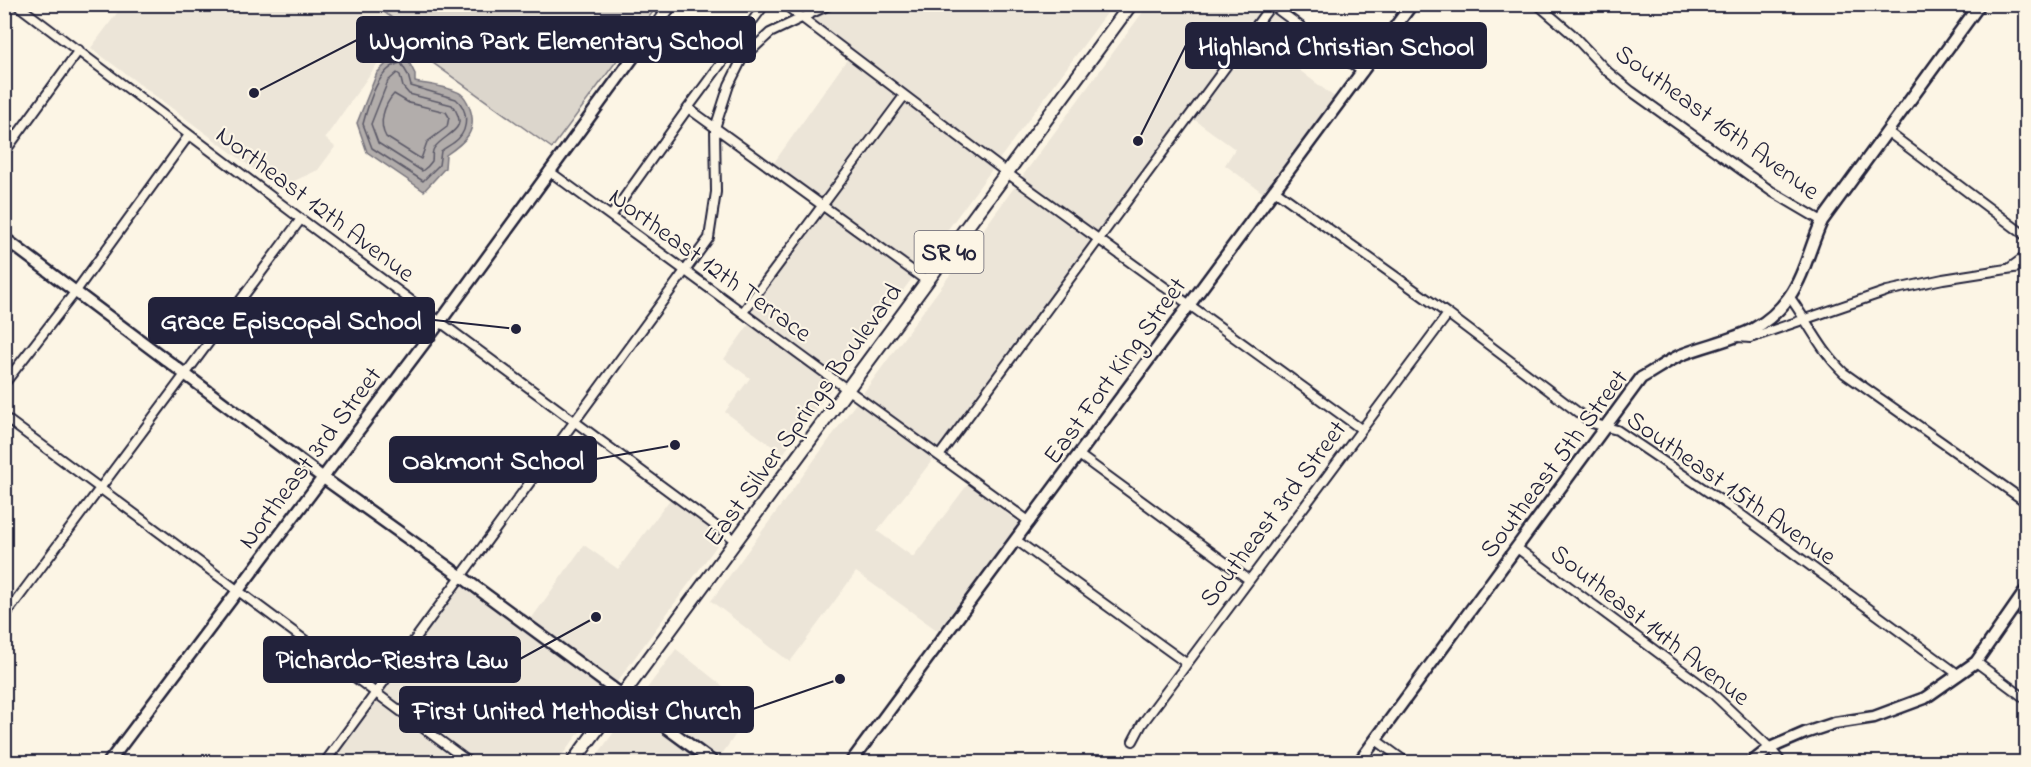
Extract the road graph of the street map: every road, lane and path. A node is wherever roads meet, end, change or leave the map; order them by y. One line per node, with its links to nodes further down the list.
1 (9, 4): 11 (street)
2 (16, 4): 13 (street, Northeast 12th Avenue)
3 (672, 4): 25 (street, Northeast 3rd Street)
4 (765, 4): 16 (street)
5 (784, 4): 14 (street)
6 (831, 4): 14 (street)
7 (1131, 4): 26 (main road, East Silver Springs Boulevard / SR 40)
8 (1412, 4): 18 (street, East Fort King Street)
9 (1537, 4): 31 (street, Southeast 16th Avenue)
10 (1980, 4): 22 (street, Southeast 5th Street)
11 (4, 5)
12 (1271, 5): 18 (street); 34 (street)
13 (28, 8): 15 (street, Northeast 12th Avenue)
14 (802, 17): 17 (street); 19 (street)
15 (79, 50): 23 (street, Northeast 12th Avenue); 24 (street)
16 (728, 54): 17 (street); 20 (street)
17 (741, 63): 21 (street)
18 (1363, 72): 27 (street, East Fort King Street)
19 (904, 96): 26 (street); 28 (street)
20 (688, 108): 21 (street); 29 (street)
21 (715, 128): 28 (street); 38 (street)
22 (1888, 132): 31 (street, Southeast 5th Street); 32 (street)
23 (189, 135): 30 (street, Northeast 12th Avenue); 40 (street)
24 (4, 153)
25 (549, 171): 29 (street, Northeast 12th Terrace); 46 (street, Northeast 3rd Street)
26 (1007, 173): 34 (street); 39 (main road, East Silver Springs Boulevard / SR 40)
27 (1276, 191): 42 (street, East Fort King Street); 44 (street, Southeast 15th Avenue)
28 (822, 205): 39 (street); 43 (street)
29 (611, 216): 38 (street, Northeast 12th Terrace)
30 (301, 219): 46 (street, Northeast 12th Avenue); 48 (street)
31 (1822, 221): 41 (street, Southeast 5th Street)
32 (2026, 236)
33 (4, 238): 40 (street)
34 (1100, 240): 42 (street); 56 (street)
35 (2026, 256): 37 (street)
36 (2026, 266): 37 (street)
37 (2008, 270): 45 (street)
38 (686, 271): 43 (street, Northeast 12th Terrace); 52 (street)
39 (928, 282): 50 (main road, East Silver Springs Boulevard / SR 40)
40 (76, 291): 48 (street); 49 (street)
41 (1789, 296): 45 (street); 47 (street, Southeast 5th Street)
42 (1190, 304): 54 (street); 55 (street, East Fort King Street)
43 (743, 312): 50 (street, Northeast 12th Terrace)
44 (1448, 314): 53 (street, Southeast 15th Avenue); 54 (street, Southeast 3rd Street)
45 (1805, 319): 47 (street); 59 (street)
46 (440, 322): 52 (street, Northeast 12th Avenue); 57 (street, Northeast 3rd Street)
47 (1734, 337): 53 (street, Southeast 5th Street)
48 (186, 373): 57 (street); 58 (street)
49 (4, 384)
50 (847, 391): 56 (street, Northeast 12th Terrace); 62 (main road, East Silver Springs Boulevard / SR 40)
51 (4, 417): 58 (street)
52 (576, 421): 62 (street, Northeast 12th Avenue); 64 (street)
53 (1608, 426): 63 (street, Southeast 5th Street); 71 (street, Southeast 15th Avenue)
54 (1361, 429): 65 (street, Southeast 3rd Street)
55 (1079, 455): 60 (street, East Fort King Street); 65 (street)
56 (939, 456): 60 (street, Northeast 12th Terrace)
57 (322, 477): 64 (street); 66 (street, Northeast 3rd Street)
58 (100, 490): 66 (street); 68 (street)
59 (2026, 502)
60 (1030, 522): 61 (street, East Fort King Street)
61 (1016, 540): 70 (street); 85 (street, East Fort King Street)
62 (736, 541): 73 (main road, East Silver Springs Boulevard / SR 40)
63 (1517, 548): 75 (street, Southeast 5th Street); 77 (street, Southeast 14th Avenue)
64 (462, 577): 72 (street); 73 (street)
65 (1248, 579): 70 (street, Southeast 3rd Street)
66 (237, 591): 72 (street); 80 (street, Northeast 3rd Street)
67 (2026, 591): 69 (street)
68 (4, 617)
69 (1976, 662): 71 (street); 74 (street)
70 (1186, 663): 76 (street, Southeast 3rd Street)
71 (1959, 675): 77 (street)
72 (376, 692): 81 (street); 82 (street)
73 (621, 696): 83 (main road, East Silver Springs Boulevard / SR 40); 84 (street)
74 (2026, 699)
75 (1376, 740): 86 (street, Southeast 5th Street); 87 (street)
76 (1134, 741)
77 (1770, 748): 88 (street); 89 (street, Southeast 14th Avenue)
78 (4, 758): 79 (street)
79 (10, 762)
80 (109, 762)
81 (325, 762)
82 (469, 762)
83 (573, 762)
84 (712, 762)
85 (851, 762)
86 (1359, 762)
87 (1406, 762)
88 (1752, 762)
89 (1781, 762)

